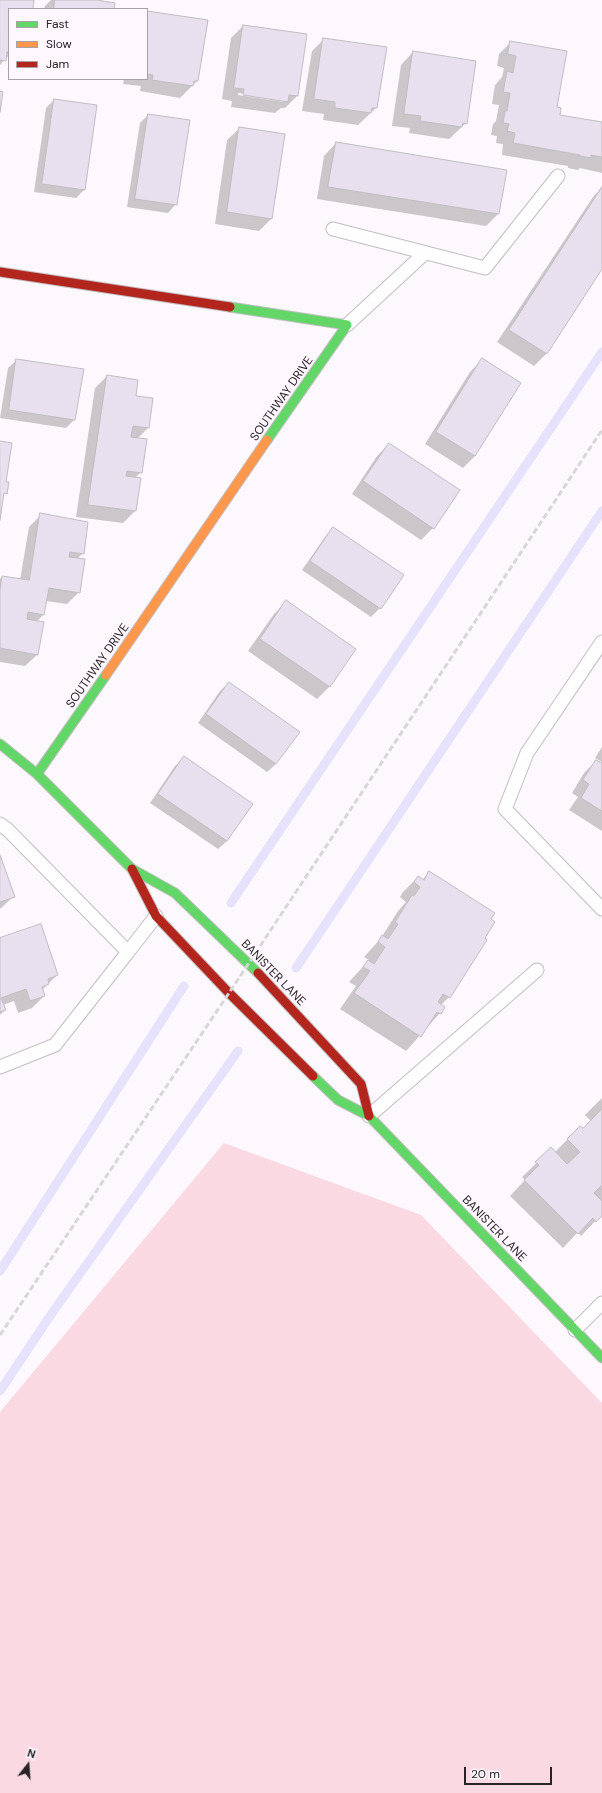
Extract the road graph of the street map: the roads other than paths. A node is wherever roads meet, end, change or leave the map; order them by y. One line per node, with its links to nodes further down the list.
1 (558, 176): 3 (lane)
2 (333, 229): 3 (lane)
3 (425, 253): 5 (lane)
4 (0, 272): 5 (street)
5 (347, 325): 8 (street, SOUTHWAY DRIVE)
6 (602, 642): 11 (lane)
7 (0, 744): 8 (street, BANISTER LANE)
8 (37, 774): 10 (street, BANISTER LANE)
9 (0, 824): 13 (lane)
10 (132, 869): 12 (street, BANISTER LANE); 16 (street, BANISTER LANE)
11 (602, 909)
12 (156, 916): 13 (lane); 16 (street, BANISTER LANE)
13 (128, 952): 15 (lane)
14 (537, 970): 16 (lane)
15 (0, 1067)
16 (369, 1116): 18 (street, BANISTER LANE)
17 (602, 1303): 18 (lane)
18 (575, 1330): 19 (street, BANISTER LANE)
19 (602, 1358)

